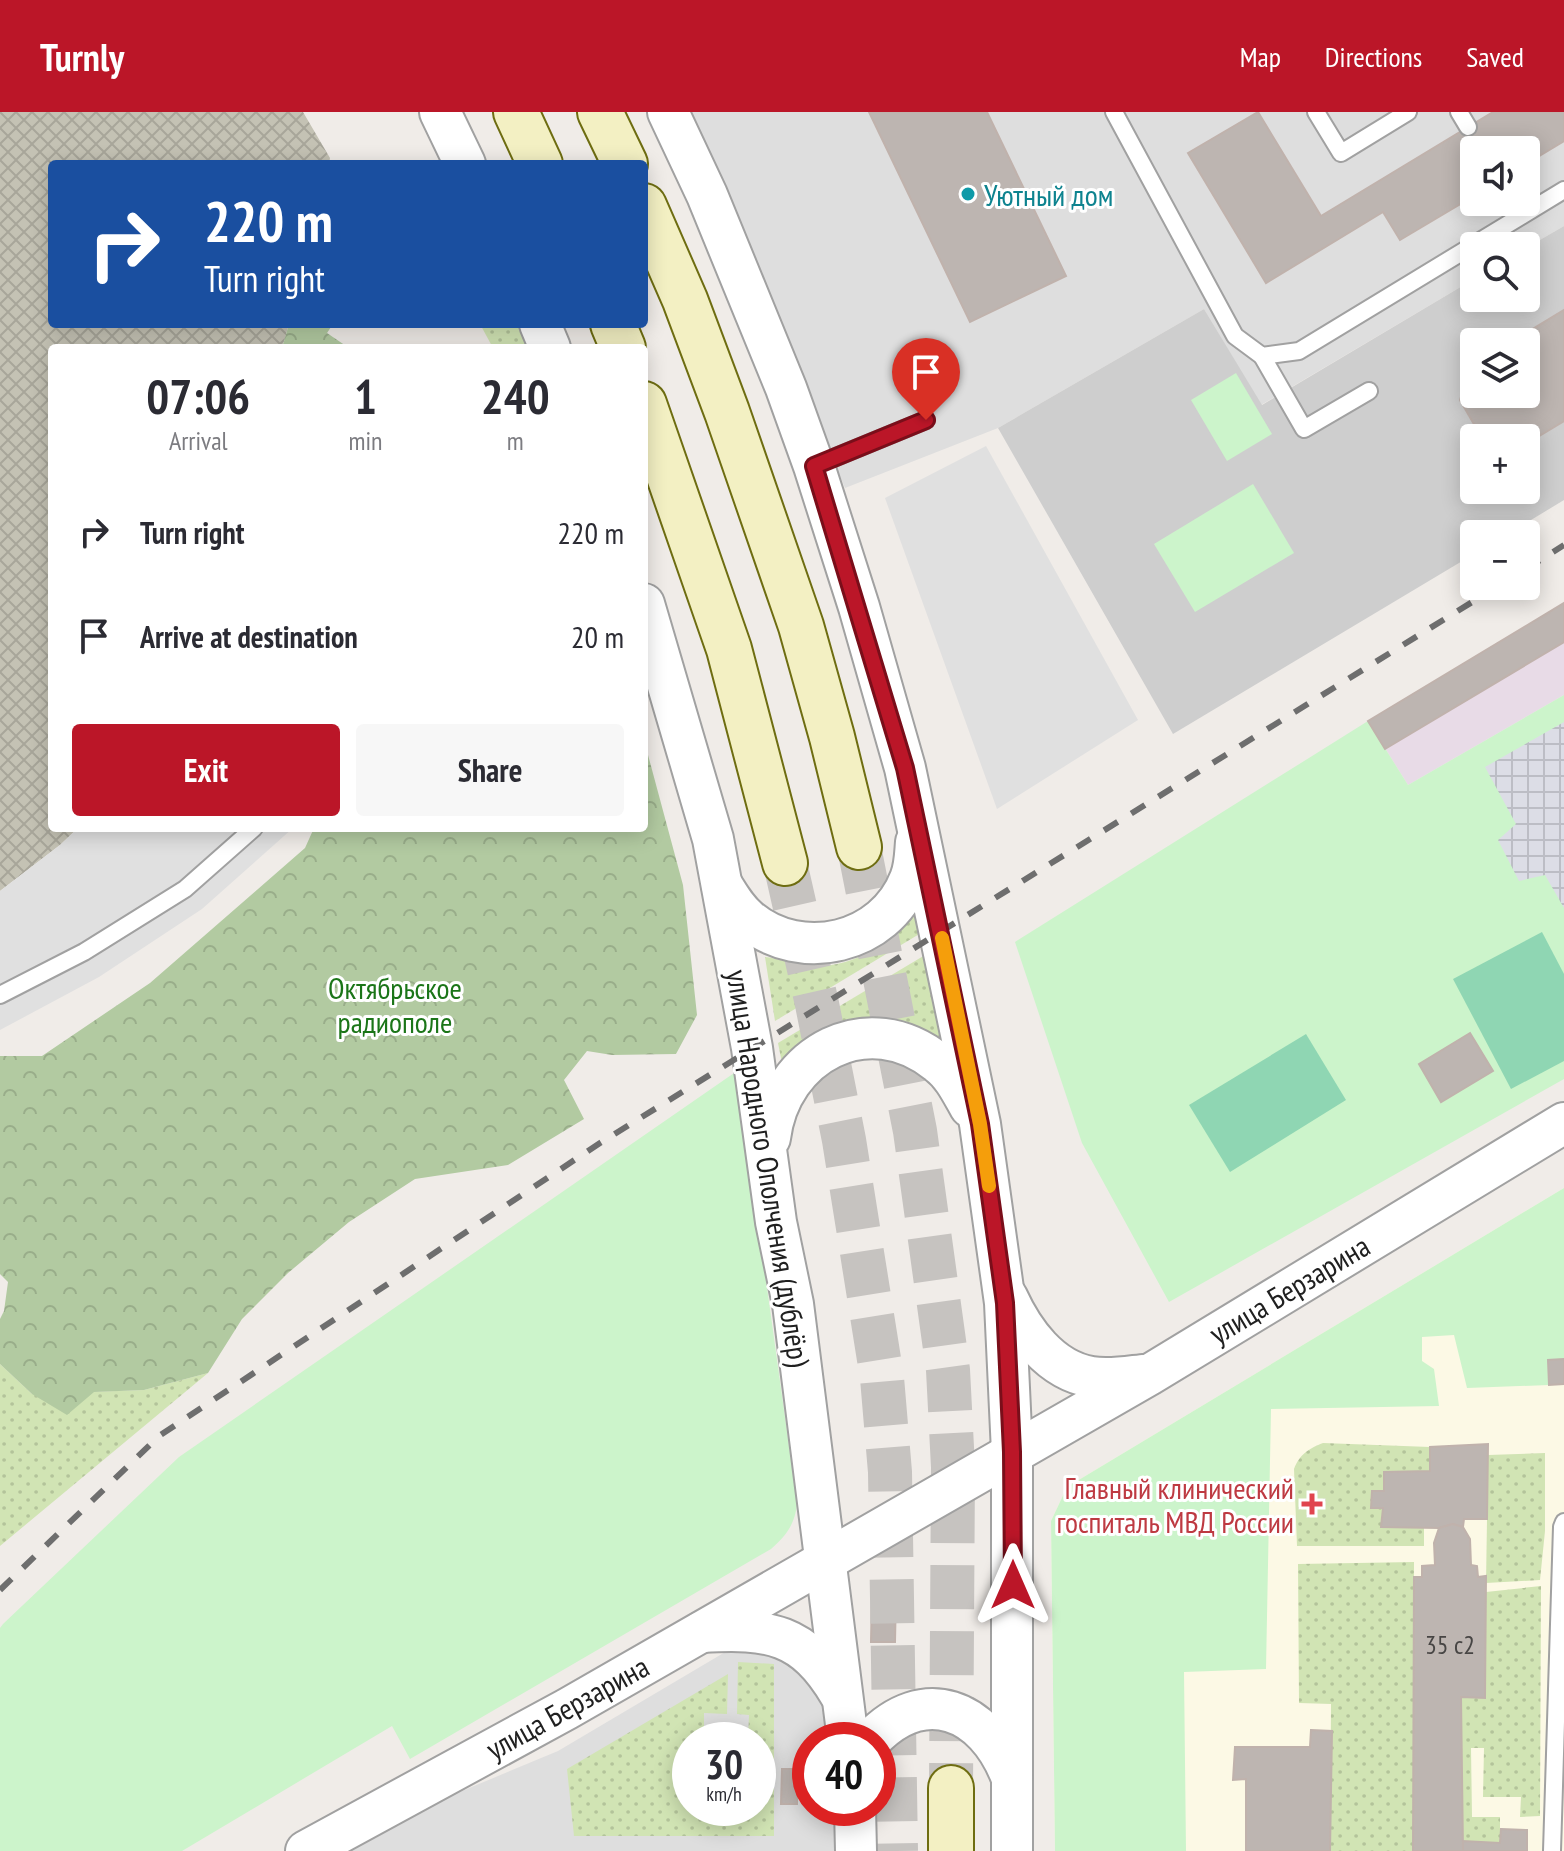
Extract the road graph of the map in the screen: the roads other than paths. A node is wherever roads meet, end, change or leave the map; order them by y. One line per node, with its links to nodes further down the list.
1 (440, 112): 10 (street)
2 (516, 112): 11 (main road)
3 (600, 112): 12 (main road)
4 (668, 112): 21 (street)
5 (1114, 112): 17 (lane)
6 (1316, 112): 7 (lane)
7 (1408, 112)
8 (1459, 112): 9 (lane)
9 (1468, 127)
10 (463, 160)
11 (538, 160)
12 (623, 160)
13 (1564, 190): 14 (lane)
14 (1540, 200)
15 (648, 215): 25 (main road)
16 (1507, 216): 17 (lane)
17 (1262, 356): 18 (lane)
18 (1369, 391)
19 (648, 416): 26 (main road)
20 (926, 420): 21 (lane)
21 (814, 466): 23 (street)
22 (648, 618): 27 (street, улица Народного Ополчения (дублёр))
23 (917, 825): 27 (street); 30 (street)
24 (249, 832): 28 (lane)
25 (859, 847)
26 (785, 863)
27 (720, 881): 31 (street, улица Народного Ополчения (дублёр))
28 (0, 995)
29 (1564, 1123): 33 (street, улица Берзарина)
30 (980, 1124): 31 (street); 32 (street)
31 (767, 1163): 36 (street, улица Народного Ополчения (дублёр))
32 (1002, 1286): 33 (street); 34 (street)
33 (1149, 1375): 34 (street, улица Берзарина)
34 (1012, 1452): 36 (street, улица Берзарина); 41 (street)
35 (1564, 1522): 48 (lane)
36 (826, 1559): 37 (street, улица Берзарина); 38 (street, улица Народного Ополчения (дублёр))
37 (699, 1632): 38 (street); 44 (street, улица Берзарина)
38 (842, 1697): 39 (street, улица Народного Ополчения (дублёр))
39 (845, 1722)
40 (892, 1722): 41 (street)
41 (1011, 1776): 47 (street)
42 (951, 1788): 46 (main road)
43 (855, 1826): 45 (street)
44 (322, 1847)
45 (856, 1851)
46 (951, 1851)
47 (1012, 1851)
48 (1552, 1851)

